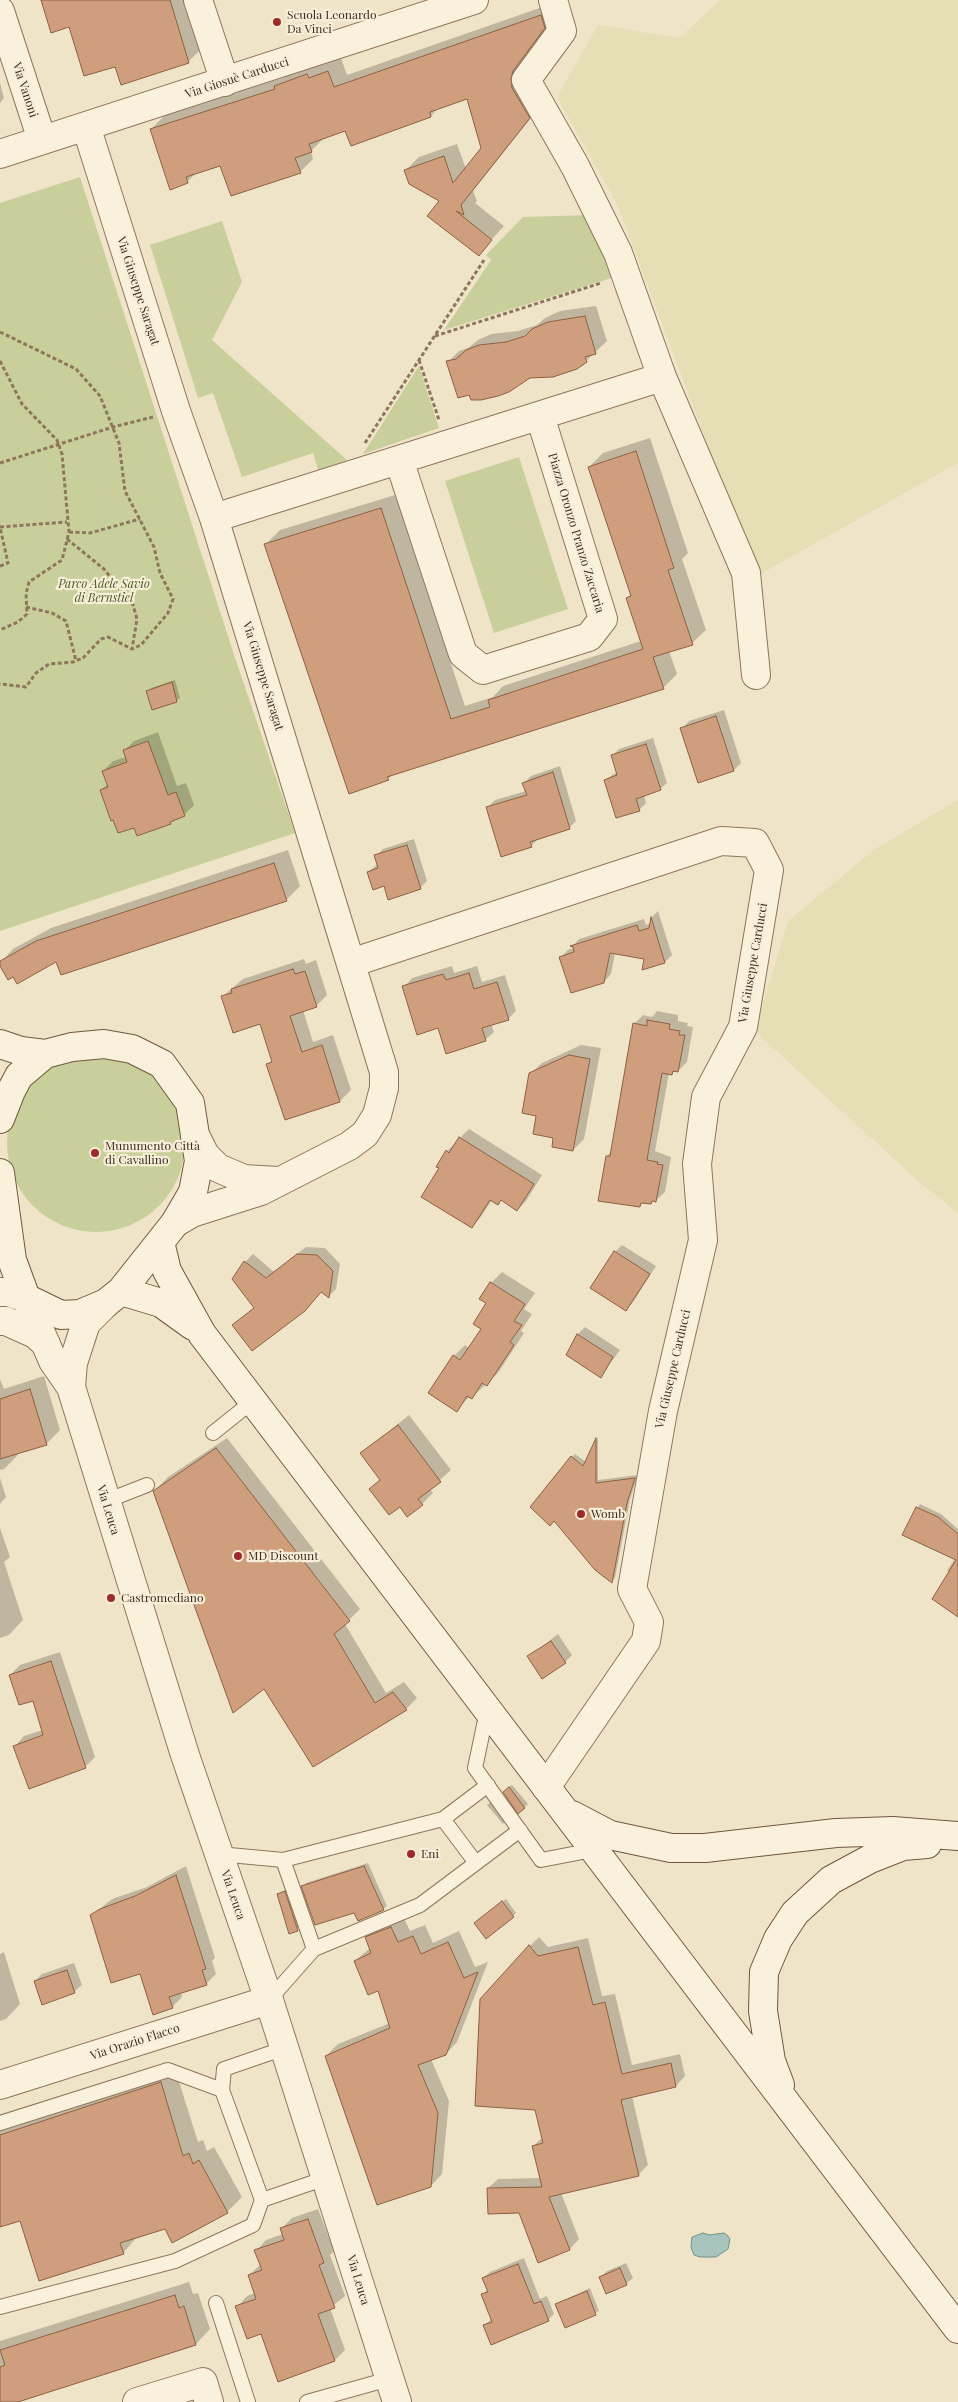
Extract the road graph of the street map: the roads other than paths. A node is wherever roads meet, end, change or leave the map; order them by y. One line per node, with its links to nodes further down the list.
1 (198, 0): 5 (street)
2 (474, 0): 5 (street, Via Giosuè Carducci)
3 (553, 0): 9 (street)
4 (0, 11): 7 (street, Via Vanoni)
5 (225, 82): 6 (street, Via Giosuè Carducci)
6 (86, 126): 7 (street, Via Giosuè Carducci); 12 (street, Via Giuseppe Saragat)
7 (42, 140): 8 (street, Via Giosuè Carducci)
8 (0, 154)
9 (662, 377): 10 (street); 13 (street)
10 (540, 416): 11 (street); 11 (street, Piazza Oronzo Pranzo Zaccaria)
11 (399, 460): 12 (street)
12 (214, 518): 14 (street, Via Giuseppe Saragat)
13 (756, 675)
14 (352, 963): 19 (street, Via Giuseppe Saragat); 34 (street, Via Giuseppe Carducci)
15 (0, 1044): 16 (street)
16 (45, 1054): 17 (street); 18 (street, Via Leuca)
17 (0, 1119)
18 (195, 1135): 19 (street); 21 (street, Via Leuca)
19 (281, 1181): 21 (street, Via Giuseppe Saragat)
20 (1, 1186): 22 (street, Via Leuca)
21 (168, 1233): 23 (street, Via Leuca); 25 (street)
22 (13, 1295): 23 (street); 26 (street, Via Leuca)
23 (114, 1297): 25 (street); 27 (street, Via Leuca)
24 (0, 1320): 26 (street)
25 (202, 1334): 28 (street)
26 (46, 1344): 27 (street, Via Leuca)
27 (71, 1387): 31 (street, Via Leuca)
28 (252, 1402): 29 (lane); 32 (street)
29 (213, 1433)
30 (147, 1485): 31 (lane)
31 (106, 1501): 41 (street, Via Leuca)
32 (487, 1711): 33 (lane); 34 (street)
33 (488, 1785): 36 (lane); 37 (lane)
34 (546, 1787): 35 (street)
35 (566, 1812): 38 (street); 40 (street)
36 (443, 1819): 42 (lane); 43 (lane)
37 (520, 1830): 40 (lane); 43 (lane)
38 (958, 1836)
39 (958, 1842): 49 (street)
40 (593, 1850): 49 (street)
41 (219, 1854): 42 (lane); 45 (street, Via Leuca)
42 (284, 1860): 44 (lane)
43 (476, 1863): 44 (lane)
44 (314, 1949): 45 (lane)
45 (269, 2000): 46 (street, Via Leuca); 47 (street, Via Orazio Flacco)
46 (285, 2048): 48 (lane); 51 (street, Via Leuca)
47 (0, 2085)
48 (222, 2090): 50 (lane); 52 (lane)
49 (788, 2106): 55 (street)
50 (0, 2123)
51 (326, 2178): 52 (lane); 56 (street, Via Leuca)
52 (262, 2200): 54 (lane)
53 (216, 2303): 59 (lane)
54 (0, 2306)
55 (958, 2328)
56 (393, 2390): 60 (lane)
57 (206, 2392): 58 (street)
58 (137, 2402)
59 (248, 2402)
60 (307, 2402)

